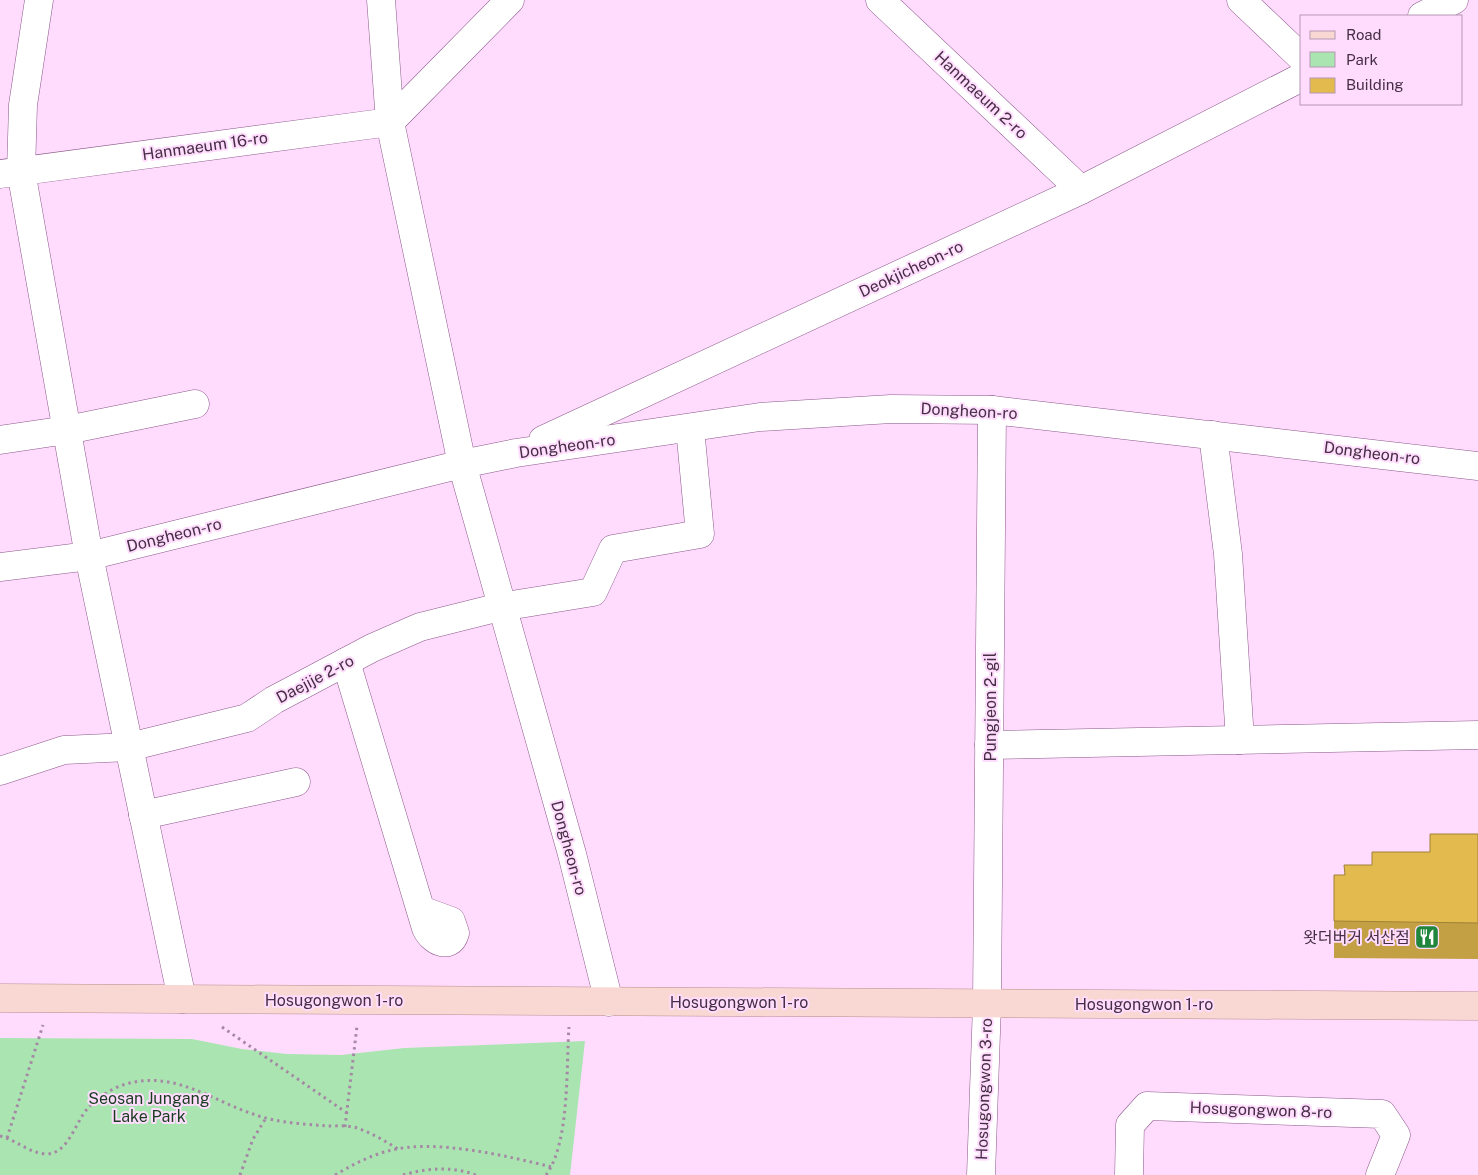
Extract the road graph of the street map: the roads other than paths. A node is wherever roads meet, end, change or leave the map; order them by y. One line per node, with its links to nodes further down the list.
1 (39, 0): 11 (street)
2 (381, 0): 10 (street)
3 (510, 0): 10 (street)
4 (880, 0): 12 (street, Hanmaeum 2-ro)
5 (1242, 0): 8 (street)
6 (1454, 0): 7 (street)
7 (1424, 15)
8 (1300, 56)
9 (1300, 78): 12 (street, Deokjicheon-ro)
10 (390, 122): 11 (street, Hanmaeum 16-ro); 20 (street)
11 (10, 172): 16 (street)
12 (1081, 190): 19 (street, Deokjicheon-ro)
13 (195, 404): 16 (street)
14 (992, 410): 15 (street, Dongheon-ro); 17 (street, Dongheon-ro); 28 (street, Pungjeon 2-gil)
15 (690, 428): 19 (street, Dongheon-ro); 24 (street, Daejije 2-ro)
16 (67, 430): 18 (street); 22 (street)
17 (1212, 435): 21 (street, Dongheon-ro); 27 (street)
18 (0, 440)
19 (516, 453): 20 (street, Dongheon-ro)
20 (462, 464): 22 (street, Dongheon-ro); 24 (street, Dongheon-ro)
21 (1478, 466)
22 (89, 556): 23 (street, Dongheon-ro); 29 (street)
23 (0, 567)
24 (500, 607): 25 (street, Daejije 2-ro); 36 (street, Dongheon-ro)
25 (346, 662): 29 (street, Daejije 2-ro); 33 (street)
26 (1478, 735): 27 (street)
27 (1240, 740): 28 (street)
28 (989, 745): 37 (street, Pungjeon 2-gil)
29 (129, 747): 30 (street, Daejije 2-ro); 32 (street)
30 (0, 771)
31 (296, 782): 32 (street)
32 (143, 815): 35 (street)
33 (421, 910)
34 (0, 998): 35 (main road, Hosugongwon 1-ro)
35 (182, 999): 36 (main road, Hosugongwon 1-ro)
36 (609, 1002): 37 (main road, Hosugongwon 1-ro)
37 (987, 1004): 38 (main road, Hosugongwon 1-ro); 39 (street, Hosugongwon 3-ro)
38 (1478, 1006)
39 (981, 1175)
40 (1129, 1175): 41 (street, Hosugongwon 8-ro)
41 (1380, 1175)

